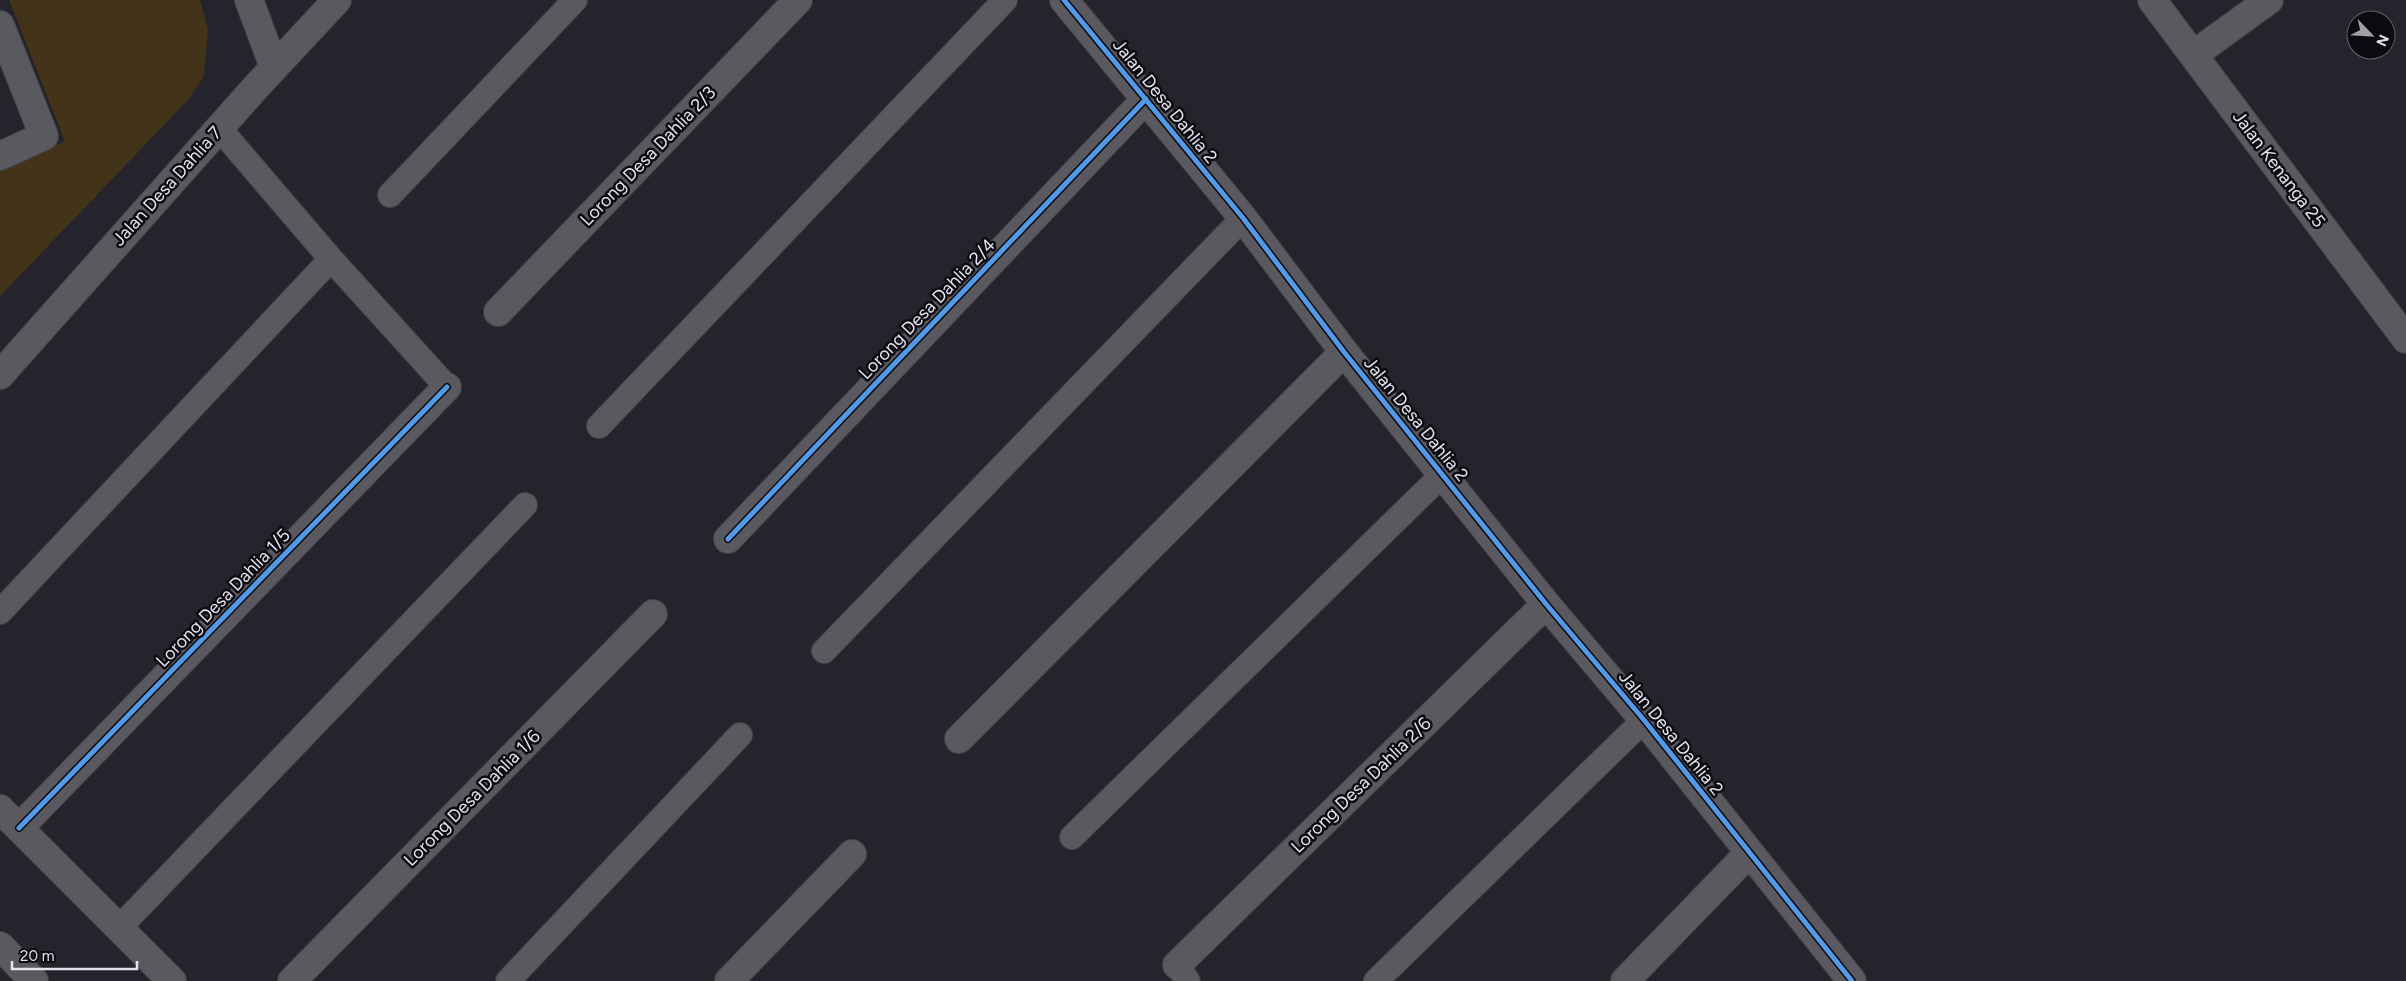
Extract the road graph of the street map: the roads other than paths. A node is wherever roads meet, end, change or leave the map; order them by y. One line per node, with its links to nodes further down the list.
1 (249, 0): 11 (street)
2 (337, 0): 11 (street, Jalan Desa Dahlia 7)
3 (575, 0): 15 (lane)
4 (798, 0): 18 (street, Lorong Desa Dahlia 2/3)
5 (1005, 0): 23 (lane)
6 (1064, 0): 12 (street, Jalan Desa Dahlia 2)
7 (2152, 0): 10 (street, Jalan Kenanga 25)
8 (2269, 0): 10 (street)
9 (0, 25): 14 (street)
10 (2193, 55): 19 (street, Jalan Kenanga 25)
11 (274, 67): 13 (street, Jalan Desa Dahlia 7)
12 (1146, 99): 16 (street, Jalan Desa Dahlia 2); 26 (street, Lorong Desa Dahlia 2/4)
13 (219, 128): 17 (lane); 21 (street, Jalan Desa Dahlia 7)
14 (0, 156)
15 (390, 195)
16 (1243, 218): 20 (street, Jalan Desa Dahlia 2); 30 (lane)
17 (331, 260): 22 (lane); 28 (lane)
18 (498, 312)
19 (2406, 339)
20 (1344, 352): 24 (street, Jalan Desa Dahlia 2); 33 (street)
21 (0, 375)
22 (447, 387): 35 (street, Lorong Desa Dahlia 1/5)
23 (600, 426)
24 (1443, 474): 27 (street, Jalan Desa Dahlia 2); 36 (lane)
25 (525, 505): 39 (lane)
26 (728, 539)
27 (1546, 604): 31 (street, Jalan Desa Dahlia 2); 41 (street, Lorong Desa Dahlia 2/6)
28 (0, 612)
29 (653, 614): 45 (street, Lorong Desa Dahlia 1/6)
30 (824, 651)
31 (1644, 720): 37 (street, Jalan Desa Dahlia 2); 47 (lane)
32 (740, 735): 46 (lane)
33 (959, 739)
34 (0, 809): 35 (street)
35 (19, 828): 39 (street)
36 (1072, 837)
37 (1749, 853): 48 (street); 49 (street, Jalan Desa Dahlia 2)
38 (852, 854): 42 (street)
39 (119, 928): 44 (street)
40 (0, 946): 43 (street)
41 (1183, 973)
42 (741, 977)
43 (34, 981)
44 (172, 981)
45 (292, 981)
46 (508, 981)
47 (1376, 981)
48 (1625, 981)
49 (1852, 981)

